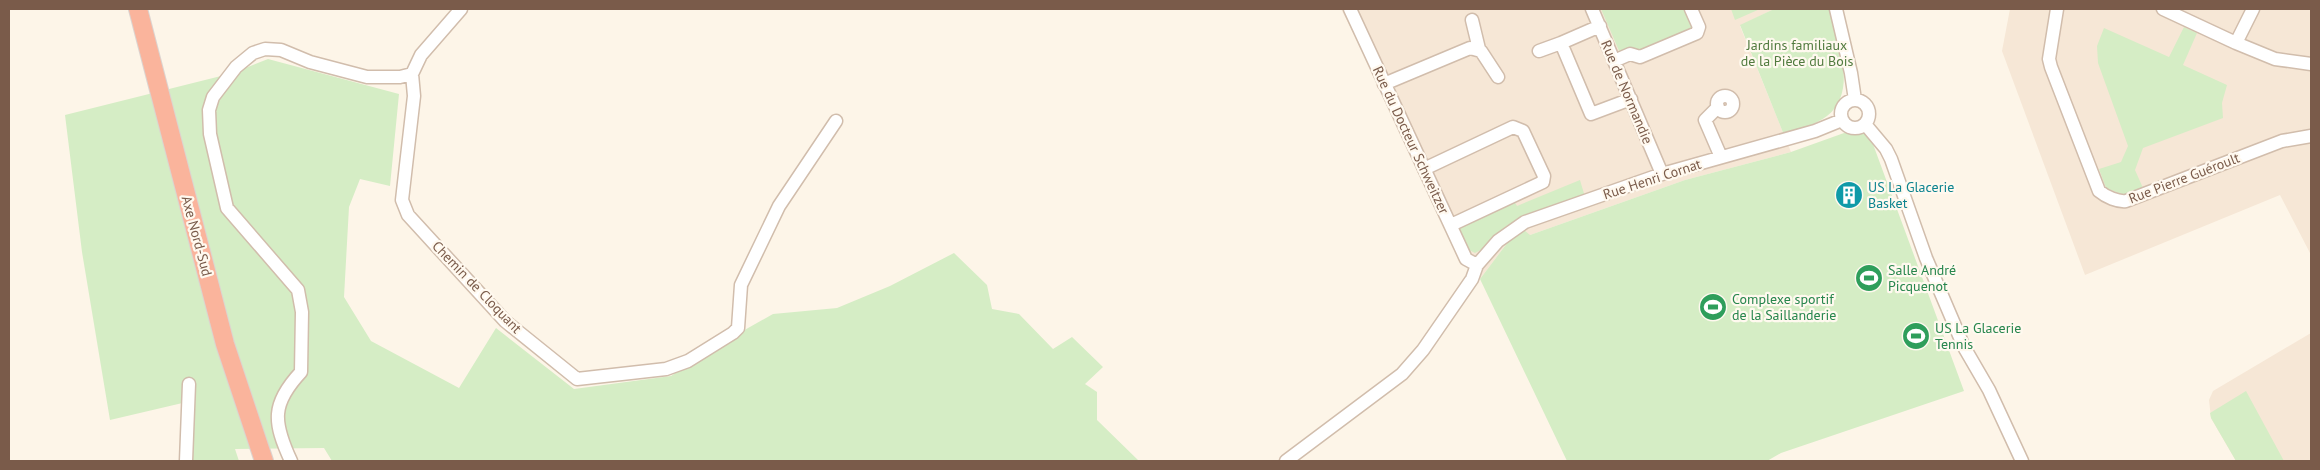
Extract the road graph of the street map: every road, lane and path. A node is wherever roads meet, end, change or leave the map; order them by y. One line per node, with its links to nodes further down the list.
1 (138, 9): 36 (highway, Axe Nord-Sud)
2 (148, 9): 37 (highway, Axe Nord-Sud)
3 (461, 9): 19 (street)
4 (1350, 9): 21 (street, Rue du Docteur Schweitzer)
5 (1592, 9): 12 (street, Rue de Normandie)
6 (1691, 9): 17 (street)
7 (1836, 9): 23 (street)
8 (2057, 9): 28 (street, Rue Pierre Guéroult)
9 (2163, 9): 14 (street)
10 (2253, 9): 14 (street)
11 (1472, 20): 15 (street)
12 (1600, 26): 13 (street); 17 (street, Rue de Normandie)
13 (1561, 43): 16 (street); 22 (street)
14 (2236, 44): 18 (street)
15 (1478, 49): 20 (street); 21 (street)
16 (1539, 51)
17 (1614, 61): 22 (street, Rue de Normandie)
18 (2311, 64)
19 (412, 74): 26 (street, Chemin de Cloquant); 38 (street)
20 (1498, 77)
21 (1384, 84): 30 (street, Rue du Docteur Schweitzer)
22 (1631, 99): 31 (street, Rue de Normandie)
23 (1855, 100): 25 (street); 27 (street)
24 (1718, 107): 29 (street)
25 (1842, 120): 27 (street); 29 (street, Rue Henri Cornat)
26 (836, 121)
27 (1865, 124): 40 (street)
28 (2311, 136)
29 (1721, 157): 31 (street, Rue Henri Cornat)
30 (1424, 169): 32 (street, Rue du Docteur Schweitzer); 32 (street)
31 (1662, 174): 33 (street, Rue Henri Cornat)
32 (1451, 225): 33 (street, Rue du Docteur Schweitzer)
33 (1477, 265): 39 (street, Rue Henri Cornat)
34 (190, 384): 35 (street)
35 (186, 461)
36 (264, 461)
37 (273, 461)
38 (291, 461)
39 (1286, 461)
40 (2022, 461)

